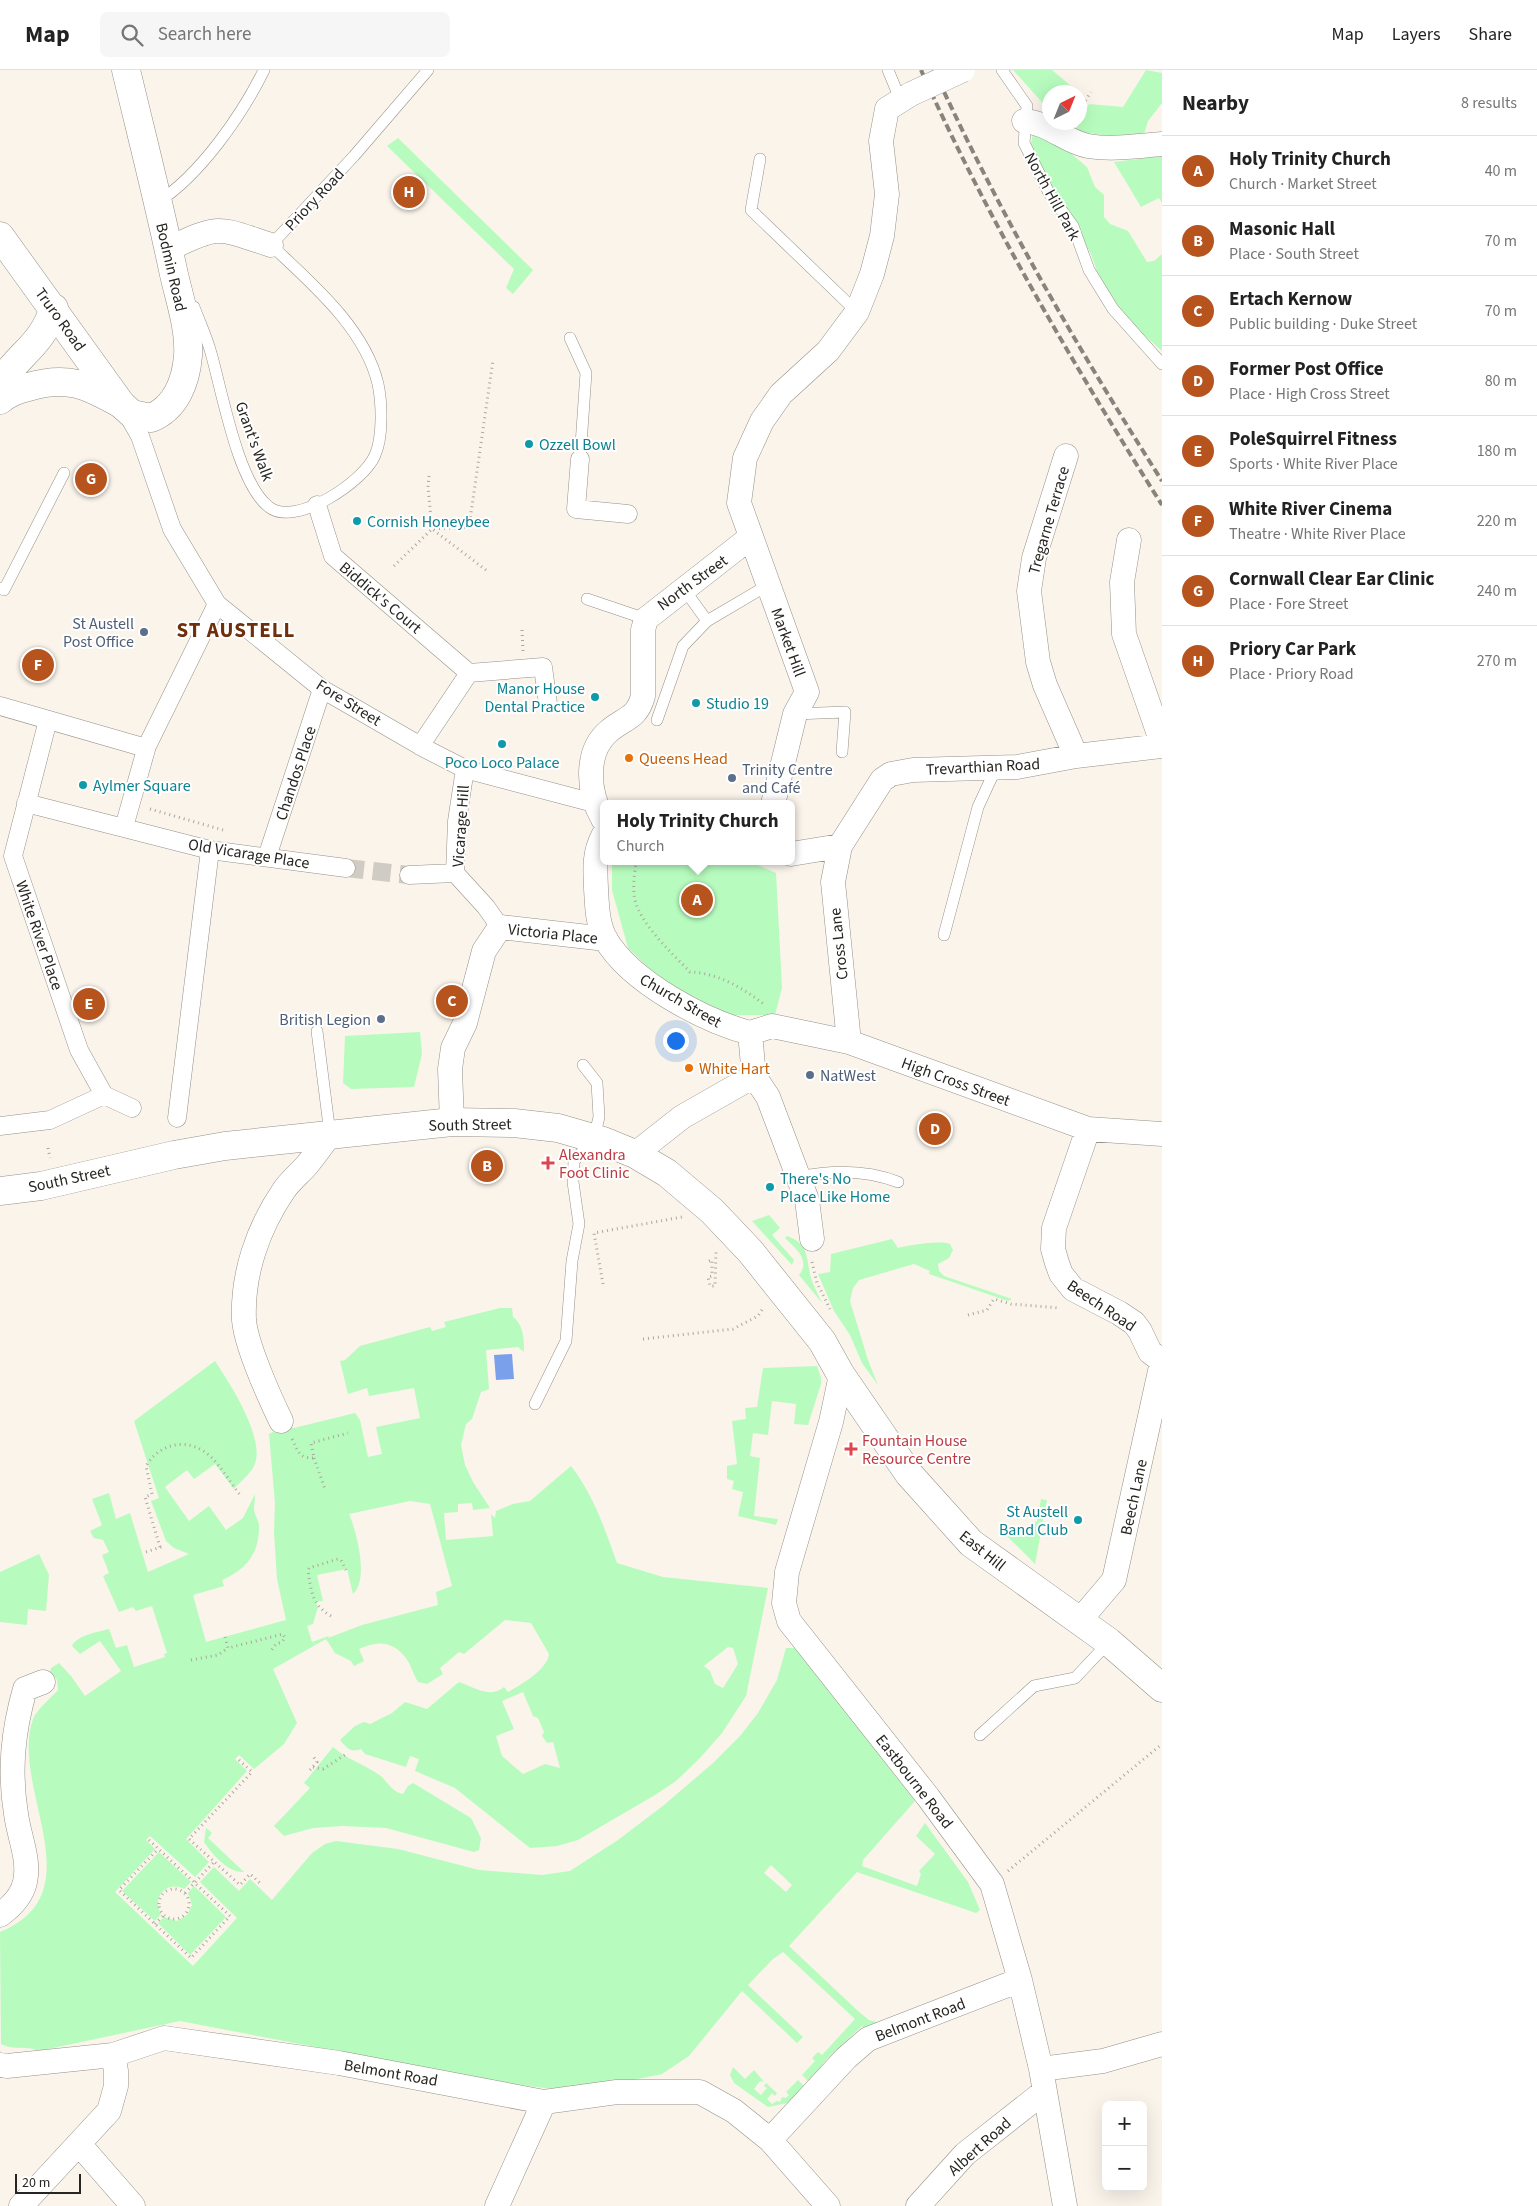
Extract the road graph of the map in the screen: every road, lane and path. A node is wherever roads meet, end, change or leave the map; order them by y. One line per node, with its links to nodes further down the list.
1 (126, 70): 13 (street, Bodmin Road)
2 (264, 70): 13 (lane)
3 (428, 70): 15 (lane, Priory Road)
4 (888, 70): 8 (lane)
5 (963, 70): 8 (street, bridge)
6 (1005, 74): 10 (lane, North Hill Park)
7 (1091, 92): 9 (path)
8 (905, 96): 19 (street, Market Hill)
9 (1087, 98)
10 (1024, 121): 11 (street, North Hill Park); 22 (lane, North Hill Park)
11 (1162, 144)
12 (760, 159): 19 (lane)
13 (158, 202): 16 (street, Bodmin Road)
14 (0, 236): 18 (street, Truro Road)
15 (271, 245): 16 (street, Priory Road); 29 (lane, Grant's Walk)
16 (169, 249): 17 (street, Bodmin Road)
17 (176, 283): 24 (street, Bodmin Road); 29 (lane, Grant's Walk)
18 (54, 308): 23 (street); 24 (street, Truro Road)
19 (857, 312): 32 (street, Market Hill)
20 (570, 338): 26 (lane)
21 (493, 360): 31 (path)
22 (1162, 364)
23 (3, 377): 24 (street, Bodmin Road)
24 (121, 404): 40 (street, Fore Street)
25 (1066, 456): 54 (street, Tregarne Terrace)
26 (580, 459): 30 (street)
27 (64, 473): 37 (lane)
28 (429, 476): 31 (path)
29 (317, 505): 43 (street, Biddick's Court)
30 (628, 514)
31 (432, 529): 34 (path); 35 (path)
32 (751, 537): 36 (street, Market Hill); 38 (street, North Street)
33 (1129, 540): 50 (street)
34 (394, 566)
35 (486, 570)
36 (768, 585): 42 (lane); 47 (street, Market Hill)
37 (0, 588)
38 (684, 589): 41 (street, North Street); 42 (lane)
39 (587, 599): 41 (lane)
40 (217, 604): 44 (street, Fore Street); 52 (street)
41 (646, 619): 60 (street, North Street)
42 (706, 621): 49 (lane)
43 (469, 673): 45 (street); 51 (street)
44 (322, 689): 51 (street, Fore Street); 67 (street, Chandos Place)
45 (548, 704)
46 (0, 706): 48 (street)
47 (795, 714): 53 (lane); 57 (street, Market Hill)
48 (48, 720): 52 (street); 58 (street)
49 (657, 720)
50 (1162, 744): 54 (street, Trevarthian Road)
51 (420, 746): 56 (street, Fore Street)
52 (146, 748): 59 (street)
53 (842, 752)
54 (1076, 756): 55 (street, Trevarthian Road)
55 (996, 768): 64 (street, Trevarthian Road); 74 (lane)
56 (465, 769): 60 (street, Fore Street); 71 (street, Vicarage Hill)
57 (774, 800)
58 (26, 803): 61 (street); 68 (street, White River Place)
59 (130, 803): 61 (street); 62 (path)
60 (599, 811)
61 (124, 827): 65 (street, Old Vicarage Place)
62 (224, 830)
63 (600, 842): 75 (street, Church Street)
64 (840, 846): 66 (street); 79 (street, Cross Lane)
65 (210, 850): 67 (street, Old Vicarage Place); 84 (street)
66 (795, 853)
67 (267, 856): 70 (street, Old Vicarage Place)
68 (6, 858): 82 (street, White River Place)
69 (636, 865): 76 (path)
70 (346, 868)
71 (456, 873): 72 (street); 73 (street, Vicarage Hill)
72 (410, 874)
73 (500, 927): 75 (street, Victoria Place); 85 (street)
74 (944, 935)
75 (606, 939): 78 (street, Church Street)
76 (770, 1009)
77 (317, 1031): 88 (lane)
78 (750, 1033): 79 (street, High Cross Street); 81 (street)
79 (849, 1042): 87 (street, High Cross Street)
80 (583, 1065): 90 (lane)
81 (754, 1076): 91 (street); 92 (street)
82 (104, 1095): 83 (street); 86 (street)
83 (128, 1108)
84 (177, 1118)
85 (452, 1122): 88 (street, South Street); 90 (street, South Street)
86 (0, 1126)
87 (1088, 1129): 89 (street, High Cross Street); 100 (street, Beech Road)
88 (330, 1134): 94 (street, South Street); 106 (street)
89 (1162, 1134)
90 (594, 1138): 91 (street, South Street); 105 (lane)
91 (635, 1154): 95 (street, South Street)
92 (798, 1177): 93 (lane); 96 (street)
93 (898, 1182)
94 (0, 1191)
95 (714, 1214): 97 (path); 98 (path); 99 (street, South Street)
96 (812, 1239)
97 (709, 1261)
98 (603, 1284)
99 (779, 1286): 102 (path); 104 (street, South Street)
100 (1073, 1289): 101 (path); 103 (street, Beech Road)
101 (968, 1315)
102 (643, 1339)
103 (1162, 1361): 114 (street, Beech Lane)
104 (841, 1375): 114 (street, East Hill); 132 (street, Eastbourne Road)
105 (535, 1404)
106 (285, 1428): 108 (path)
107 (348, 1432): 108 (path)
108 (314, 1458): 109 (path)
109 (325, 1489)
110 (240, 1496): 111 (path)
111 (146, 1552)
112 (346, 1570): 113 (path)
113 (331, 1616)
114 (1080, 1620): 116 (street, East Hill)
115 (225, 1637): 117 (path)
116 (1109, 1642): 121 (street, East Hill); 122 (lane)
117 (228, 1648): 118 (path); 119 (path)
118 (271, 1651)
119 (192, 1660)
120 (26, 1683): 134 (street)
121 (1162, 1688)
122 (980, 1735)
123 (1162, 1744): 132 (path)
124 (348, 1753): 125 (path)
125 (314, 1756)
126 (239, 1760): 129 (path)
127 (149, 1840): 128 (path)
128 (158, 1849): 130 (path); 136 (path)
129 (214, 1862): 130 (path); 131 (path)
130 (194, 1883): 133 (path); 136 (path)
131 (261, 1884)
132 (992, 1884): 137 (street, Eastbourne Road)
133 (185, 1893): 135 (path); 135 (path)
134 (0, 1915)
135 (164, 1915): 136 (path)
136 (155, 1924)
137 (1020, 1980): 141 (street, Eastbourne Road); 143 (street, Belmont Road)
138 (1162, 2044): 141 (street)
139 (113, 2055): 140 (street, Belmont Road); 142 (street, Belmont Road); 144 (street)
140 (0, 2064)
141 (1043, 2080): 149 (street, Albert Road); 150 (street, Eastbourne Road)
142 (544, 2102): 143 (street, Belmont Road); 147 (street)
143 (770, 2140): 148 (street, Belmont Road)
144 (79, 2144): 145 (street); 146 (street)
145 (21, 2206)
146 (133, 2206)
147 (497, 2206)
148 (828, 2206)
149 (918, 2206)
150 (1065, 2206)

